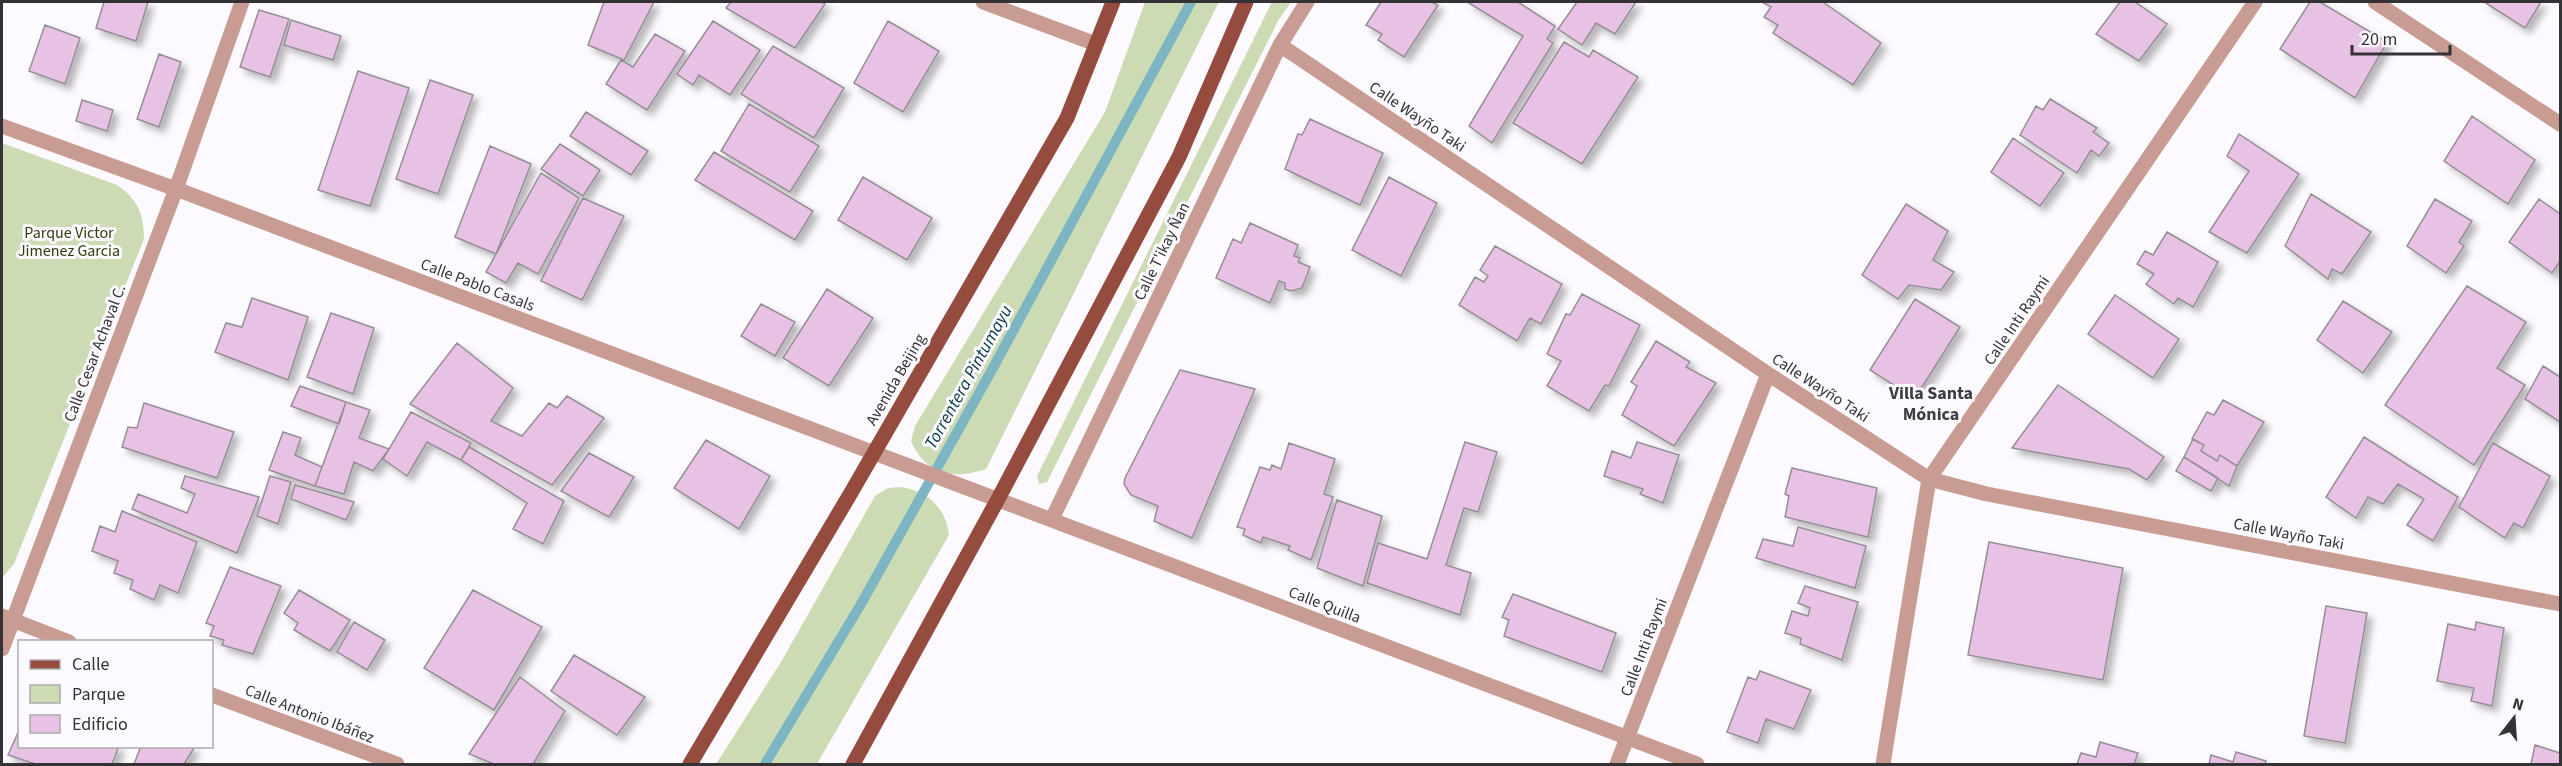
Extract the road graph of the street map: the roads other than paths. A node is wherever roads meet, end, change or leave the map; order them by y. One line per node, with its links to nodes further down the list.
1 (242, 2): 12 (street, Calle Cesar Achaval C.)
2 (983, 2): 8 (street)
3 (1113, 2): 8 (main road, Avenida Beijing)
4 (1246, 2): 17 (main road)
5 (1307, 2): 9 (street, Calle T'ikay Ñan)
6 (2255, 2): 16 (street, Calle Inti Raymi)
7 (2380, 3): 10 (street)
8 (1096, 44): 14 (main road, Avenida Beijing)
9 (1280, 45): 13 (street, Calle Wayño Taki); 18 (street, Calle T'ikay Ñan)
10 (2560, 124)
11 (2, 126): 12 (street, Calle Pablo Casals)
12 (176, 189): 14 (street, Calle Pablo Casals); 20 (street, Calle Cesar Achaval C.)
13 (1768, 374): 16 (street, Calle Wayño Taki); 24 (street, Calle Inti Raymi)
14 (873, 454): 15 (street, Calle Pablo Casals); 26 (main road, Avenida Beijing)
15 (940, 479): 17 (street, Calle Quilla)
16 (1929, 479): 19 (street, Calle Wayño Taki); 30 (street, Calle Inti Raymi)
17 (997, 501): 18 (street, Calle Quilla); 27 (main road)
18 (1052, 519): 24 (street, Calle Quilla)
19 (2560, 604)
20 (7, 618): 21 (street); 22 (street, Calle Cesar Achaval C.)
21 (64, 640)
22 (2, 649)
23 (213, 695): 25 (street, Calle Antonio Ibáñez)
24 (1628, 738): 28 (street, Calle Inti Raymi); 29 (street, Calle Quilla)
25 (397, 765)
26 (690, 765)
27 (853, 765)
28 (1617, 765)
29 (1697, 765)
30 (1883, 765)

